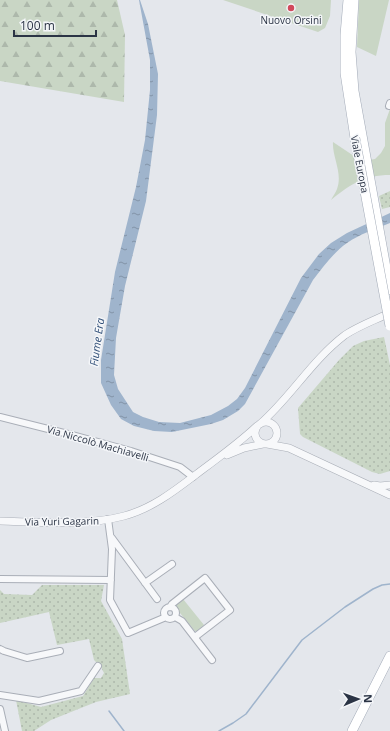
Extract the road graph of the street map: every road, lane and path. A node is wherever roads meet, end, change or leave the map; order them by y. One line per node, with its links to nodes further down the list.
1 (348, 0): 3 (main road, Viale Europa)
2 (354, 0): 3 (main road, Viale Europa)
3 (359, 138): 4 (main road, Viale Europa); 6 (main road, Viale Europa, bridge)
4 (390, 290)
5 (383, 316): 7 (street)
6 (390, 326)
7 (280, 406): 9 (street); 10 (street)
8 (0, 417): 14 (street, Via Niccolò Machiavelli)
9 (259, 425): 10 (street); 11 (street); 13 (street)
10 (276, 429): 11 (street); 12 (street)
11 (265, 444): 12 (street); 13 (street)
12 (290, 448): 15 (street)
13 (216, 460): 14 (street, Via Yuri Gagarin)
14 (193, 477): 18 (street, Via Yuri Gagarin)
15 (364, 483): 16 (street); 17 (street)
16 (390, 485)
17 (390, 495)
18 (108, 519): 19 (street, Via Yuri Gagarin); 20 (street)
19 (0, 521)
20 (112, 538): 23 (street); 24 (street)
21 (172, 564): 24 (street)
22 (0, 579): 23 (street)
23 (111, 580): 27 (street)
24 (145, 584): 25 (street)
25 (157, 600)
26 (170, 607): 27 (street); 28 (street); 29 (street)
27 (166, 617): 28 (street)
28 (175, 617): 29 (street)
29 (195, 637): 33 (street)
30 (0, 649): 31 (street)
31 (60, 651)
32 (390, 656): 39 (main road)
33 (212, 660)
34 (98, 666): 35 (street)
35 (0, 695)
36 (0, 708): 37 (street)
37 (1, 720): 38 (street)
38 (6, 731)
39 (352, 731)

